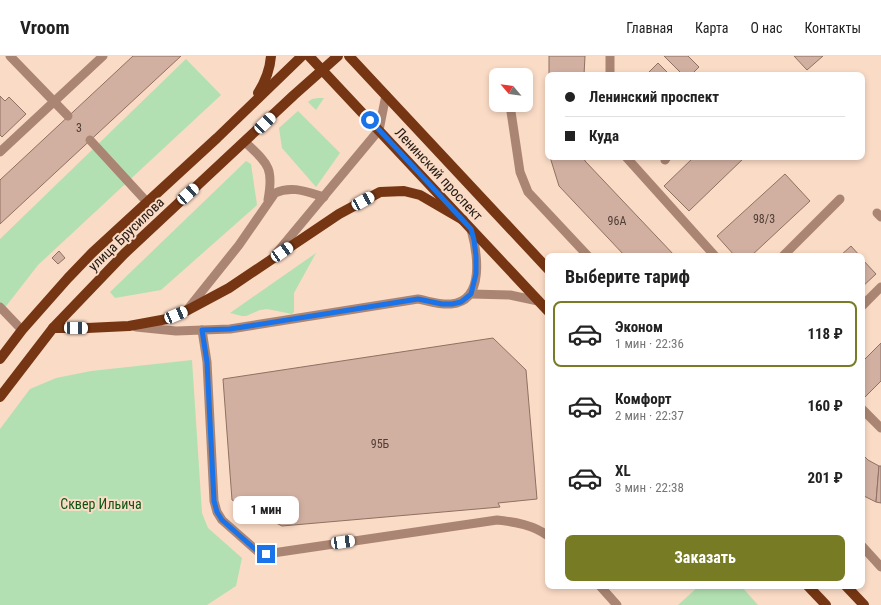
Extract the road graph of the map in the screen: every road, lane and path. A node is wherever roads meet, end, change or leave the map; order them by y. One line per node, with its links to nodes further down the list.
1 (10, 56): 12 (lane)
2 (103, 56): 12 (lane)
3 (271, 56): 13 (main road)
4 (302, 56): 13 (main road, улица Брусилова)
5 (309, 56): 9 (main road, Ленинский проспект)
6 (338, 56): 9 (main road, улица Брусилова)
7 (349, 56): 11 (main road, Ленинский проспект)
8 (610, 56): 10 (lane)
9 (322, 70): 16 (main road, Ленинский проспект); 18 (main road, улица Брусилова)
10 (610, 72)
11 (386, 95): 16 (lane); 31 (main road, Ленинский проспект)
12 (54, 102): 15 (lane); 19 (lane)
13 (252, 104): 23 (main road, улица Брусилова)
14 (511, 112): 27 (lane)
15 (68, 116)
16 (380, 130): 21 (lane); 25 (main road, Ленинский проспект)
17 (90, 140): 23 (lane)
18 (245, 142): 24 (lane); 40 (main road, улица Брусилова)
19 (0, 152)
20 (629, 160): 28 (lane)
21 (324, 197): 24 (lane); 30 (lane)
22 (840, 200): 29 (lane)
23 (146, 202): 41 (main road, улица Брусилова)
24 (268, 202): 38 (lane)
25 (463, 220): 26 (main road, Ленинский проспект); 30 (main road)
26 (471, 229): 33 (lane); 34 (main road, Ленинский проспект)
27 (585, 253)
28 (711, 253)
29 (785, 253)
30 (271, 260): 38 (main road)
31 (545, 266)
32 (881, 288): 35 (lane)
33 (471, 294): 34 (lane); 42 (lane)
34 (538, 301): 37 (main road, Ленинский проспект)
35 (865, 303)
36 (0, 307): 41 (lane)
37 (545, 308)
38 (186, 311): 39 (main road)
39 (129, 326): 40 (main road); 42 (lane)
40 (53, 328): 44 (main road, улица Брусилова)
41 (22, 330): 43 (main road, улица Брусилова)
42 (202, 330): 47 (lane)
43 (0, 359)
44 (0, 397)
45 (865, 412): 46 (lane)
46 (881, 428)
47 (545, 534)
48 (865, 549): 49 (lane)
49 (881, 567)
50 (603, 589): 53 (lane)
51 (811, 589): 54 (main road)
52 (849, 589): 55 (main road)
53 (617, 605)
54 (826, 605)
55 (864, 605)

